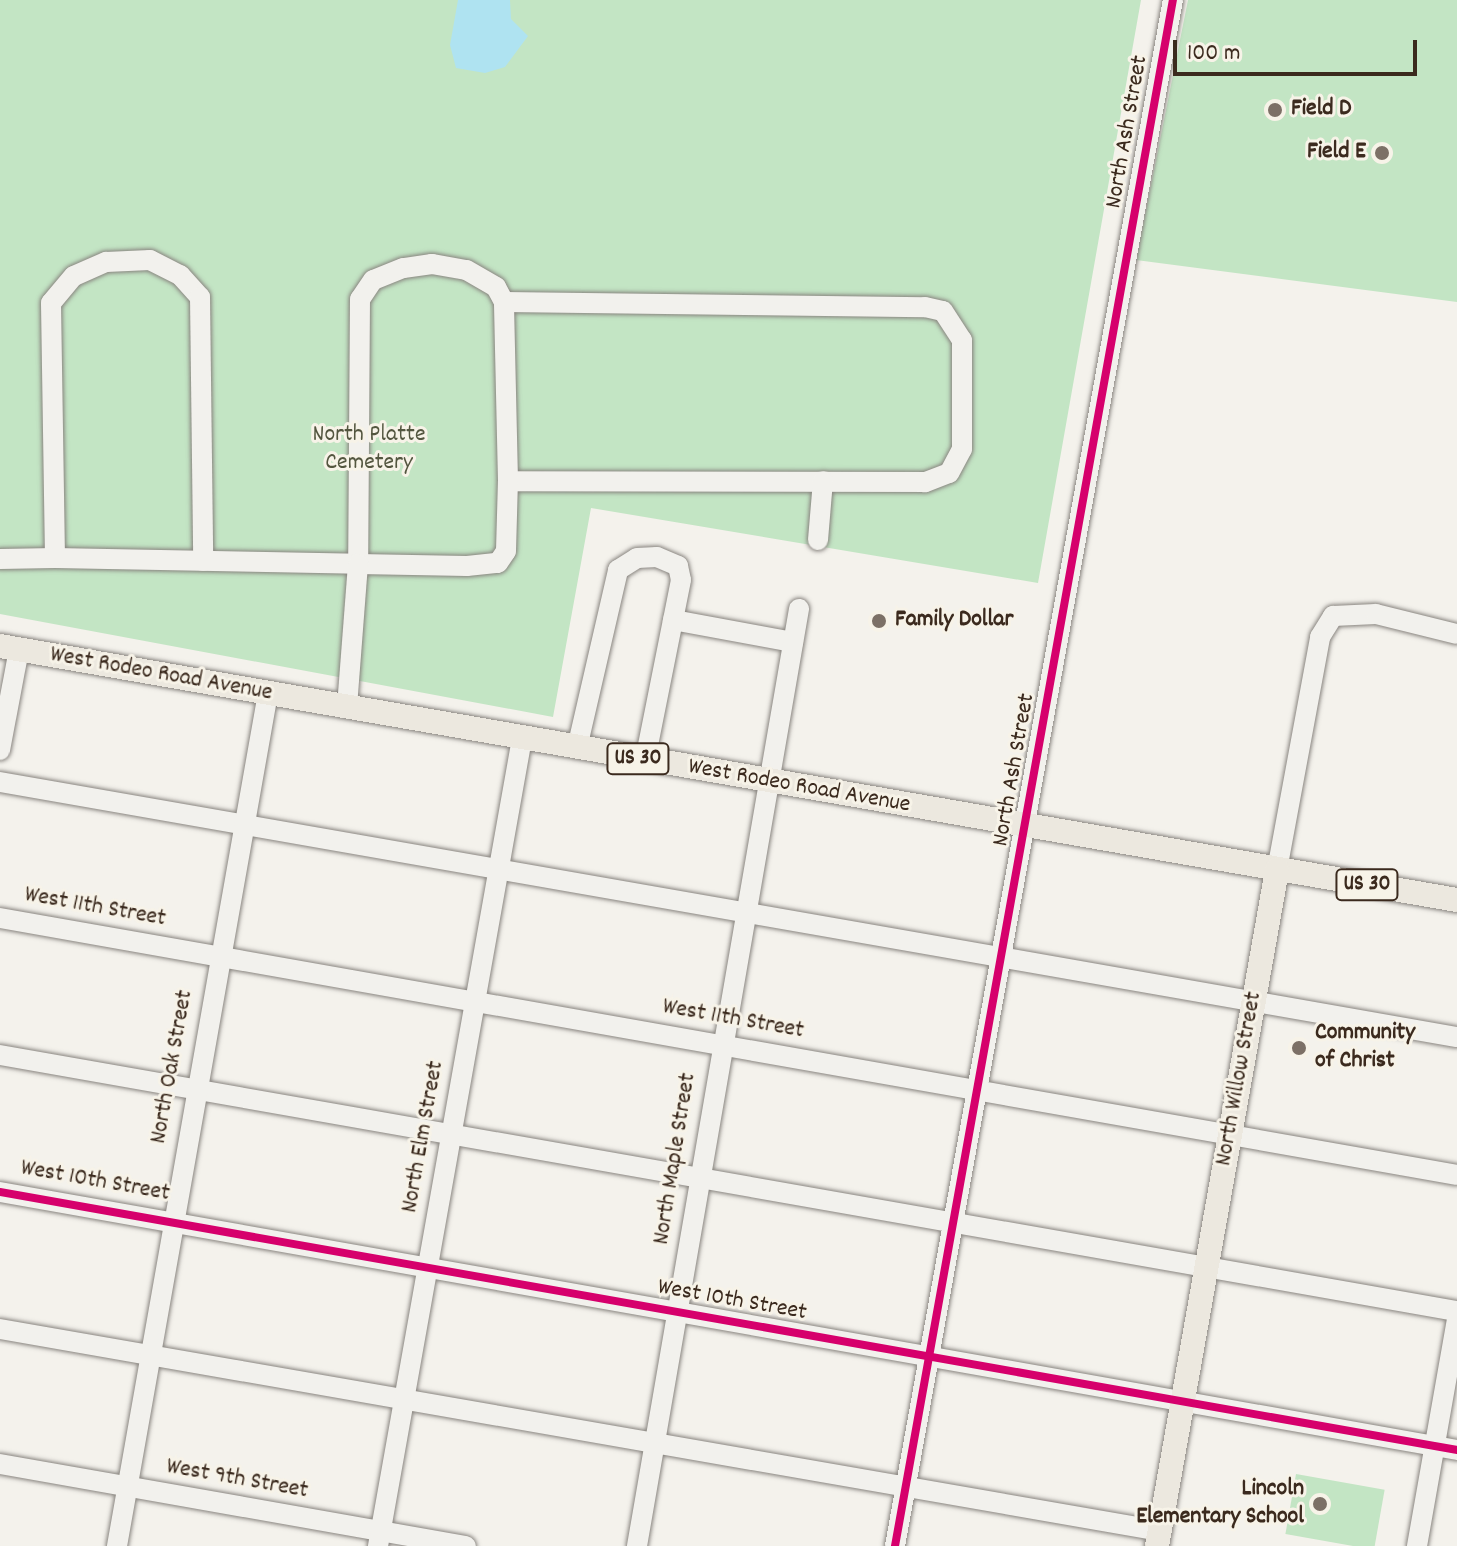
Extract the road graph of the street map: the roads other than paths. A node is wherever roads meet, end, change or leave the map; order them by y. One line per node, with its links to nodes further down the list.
1 (1173, 0): 24 (street, North Ash Street)
2 (504, 302): 3 (street); 4 (street); 9 (street)
3 (508, 481): 4 (street); 9 (street)
4 (823, 481): 5 (street)
5 (818, 540)
6 (55, 558): 7 (street); 8 (street); 8 (street)
7 (0, 559)
8 (203, 561): 9 (street)
9 (358, 564): 16 (street)
10 (799, 609): 13 (street, North Maple Street)
11 (673, 620): 13 (street); 18 (street); 20 (street)
12 (1457, 634): 26 (street, North Willow Street)
13 (793, 642): 21 (street, North Maple Street)
14 (9, 648): 15 (main road, West Rodeo Road Avenue / US 30); 19 (street)
15 (268, 693): 16 (main road, West Rodeo Road Avenue / US 30); 23 (street, North Oak Street)
16 (347, 707): 17 (main road, West Rodeo Road Avenue / US 30)
17 (522, 738): 18 (main road, West Rodeo Road Avenue / US 30); 25 (street, North Elm Street)
18 (577, 748): 20 (main road, West Rodeo Road Avenue / US 30)
19 (0, 750)
20 (645, 760): 21 (main road, West Rodeo Road Avenue / US 30)
21 (768, 781): 24 (main road, West Rodeo Road Avenue / US 30); 28 (street, North Maple Street)
22 (0, 782): 23 (street)
23 (244, 825): 25 (street); 30 (street, North Oak Street)
24 (1025, 826): 26 (main road, West Rodeo Road Avenue / US 30); 31 (street, North Ash Street)
25 (499, 868): 28 (street); 32 (street, North Elm Street)
26 (1277, 870): 27 (main road, West Rodeo Road Avenue / US 30); 33 (main road, North Willow Street)
27 (1457, 900)
28 (746, 910): 31 (street); 35 (street, North Maple Street)
29 (0, 918): 30 (street, West 11th Street)
30 (220, 956): 32 (street, West 11th Street); 37 (street, North Oak Street)
31 (1001, 959): 33 (street); 38 (street, North Ash Street)
32 (475, 1001): 35 (street, West 11th Street); 39 (street, North Elm Street)
33 (1253, 1001): 34 (street); 40 (main road, North Willow Street)
34 (1457, 1037)
35 (722, 1044): 38 (street, West 11th Street); 42 (street, North Maple Street)
36 (0, 1055): 37 (street)
37 (196, 1090): 39 (street); 44 (street, North Oak Street)
38 (978, 1090): 40 (street, West 11th Street); 45 (street, North Ash Street)
39 (451, 1135): 42 (street); 46 (street, North Elm Street)
40 (1230, 1135): 41 (street, West 11th Street); 47 (main road, North Willow Street)
41 (1457, 1175)
42 (699, 1179): 45 (street); 48 (street, North Maple Street)
43 (0, 1192): 44 (street, West 10th Street)
44 (171, 1222): 46 (street, West 10th Street); 52 (street, North Oak Street)
45 (953, 1224): 47 (street); 53 (street, North Ash Street)
46 (427, 1267): 48 (street, West 10th Street); 54 (street, North Elm Street)
47 (1207, 1267): 49 (street); 55 (main road, North Willow Street)
48 (677, 1311): 53 (street, West 10th Street); 56 (street, North Maple Street)
49 (1457, 1311)
50 (1457, 1320): 57 (street)
51 (0, 1329): 52 (street)
52 (149, 1355): 54 (street); 61 (street, North Oak Street)
53 (929, 1356): 55 (street, West 10th Street); 60 (street, North Ash Street)
54 (403, 1398): 56 (street); 62 (street, North Elm Street)
55 (1183, 1401): 57 (street, West 10th Street); 63 (main road, North Willow Street)
56 (655, 1442): 60 (street); 66 (street, North Maple Street)
57 (1435, 1446): 58 (street, West 10th Street); 68 (street)
58 (1457, 1450)
59 (0, 1464): 61 (street, West 9th Street)
60 (906, 1486): 63 (street); 67 (street, North Ash Street)
61 (127, 1487): 62 (street, West 9th Street); 64 (street, North Oak Street)
62 (379, 1538): 65 (street, West 9th Street)
63 (1158, 1538)
64 (117, 1546)
65 (466, 1546)
66 (637, 1546)
67 (895, 1546)
68 (1417, 1546)

